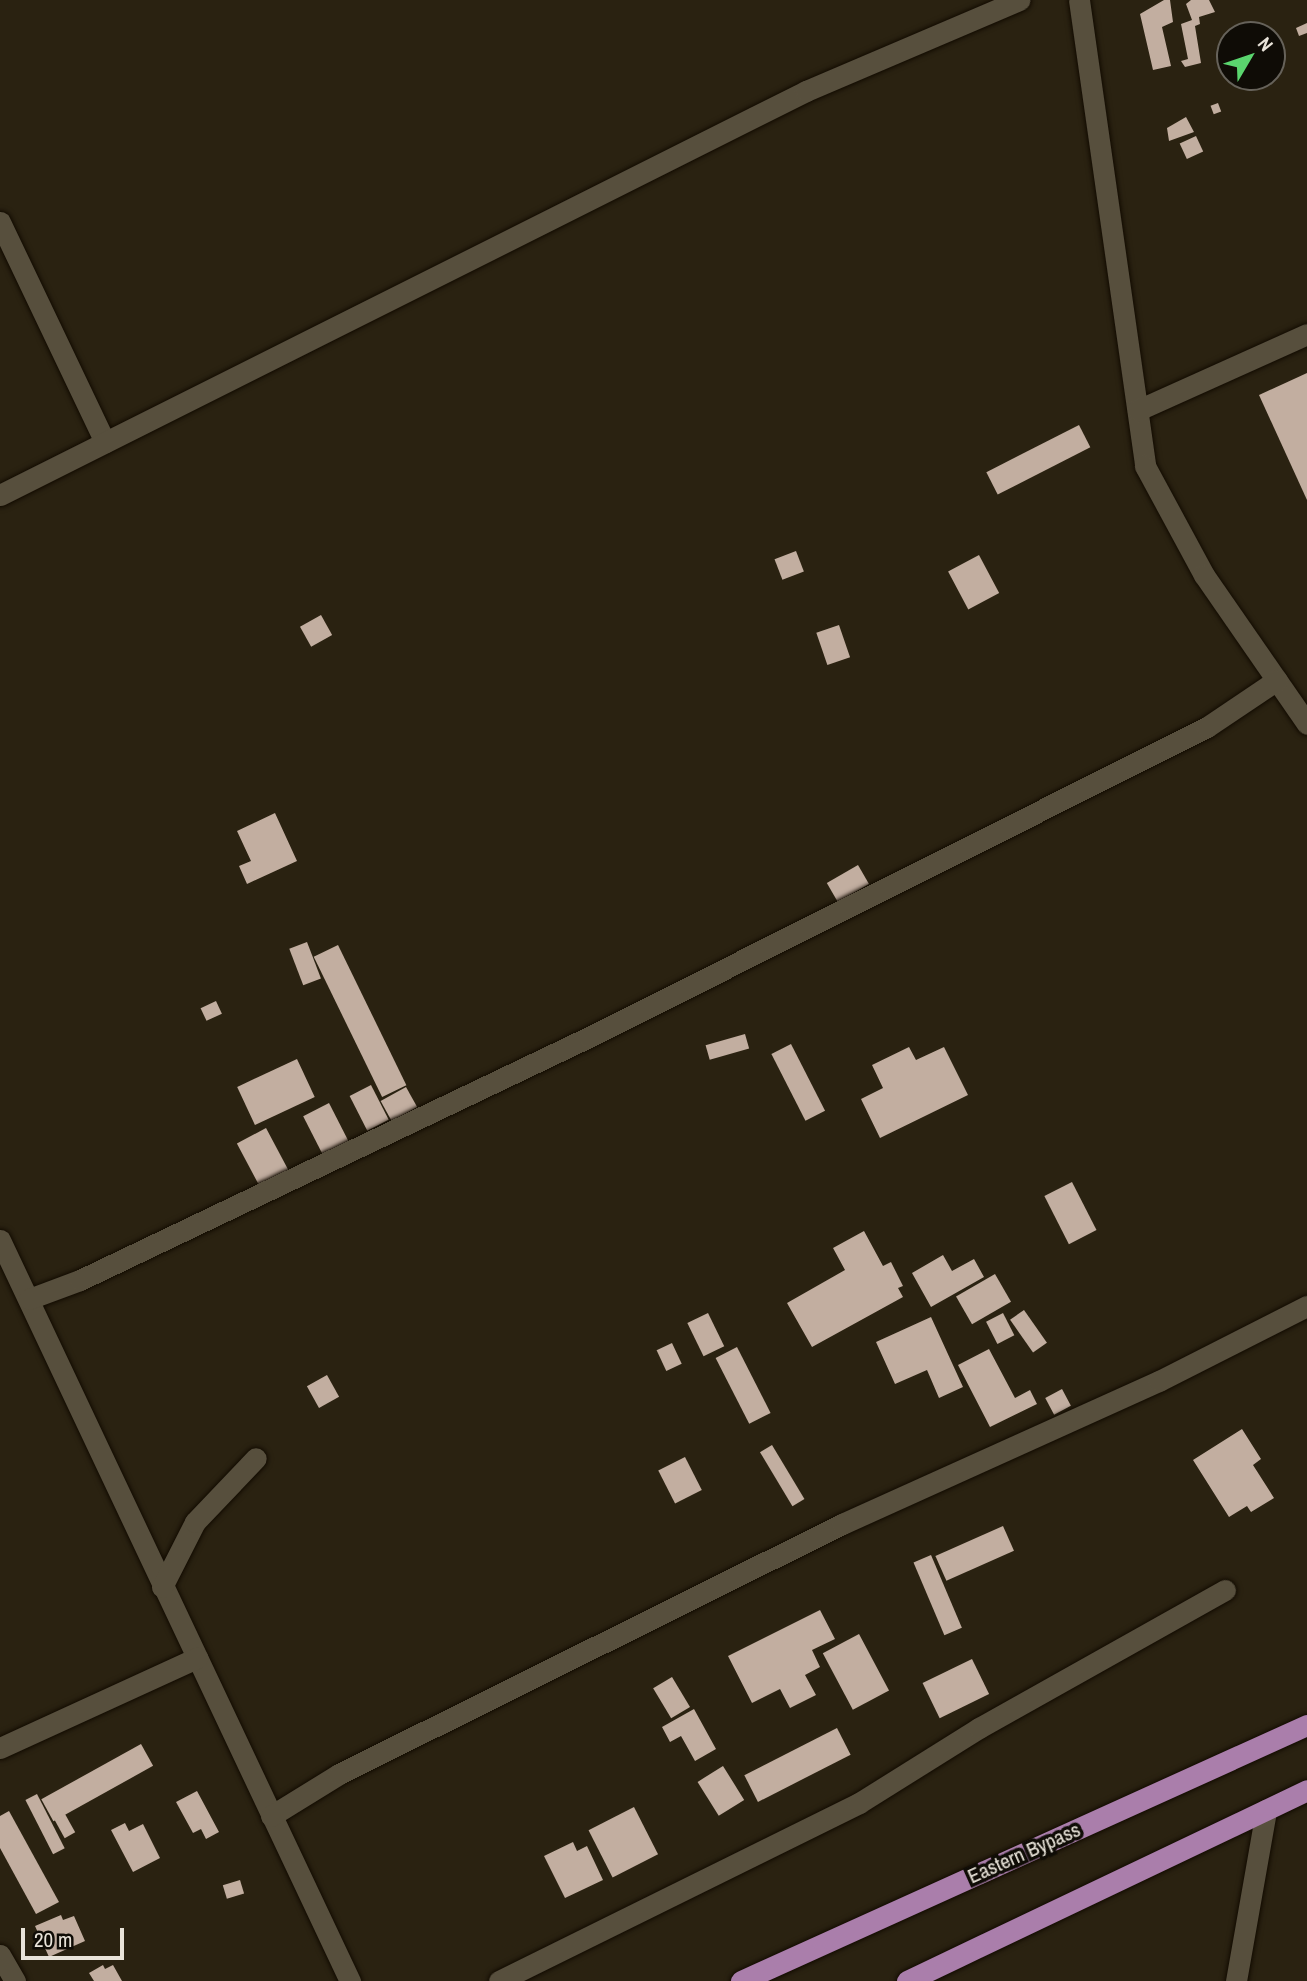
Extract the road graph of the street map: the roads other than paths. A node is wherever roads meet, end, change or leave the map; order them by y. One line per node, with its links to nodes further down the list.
1 (1019, 0): 6 (street)
2 (1079, 0): 5 (street)
3 (0, 222): 6 (street)
4 (1307, 334): 5 (street)
5 (1138, 410): 8 (street)
6 (105, 442): 7 (street)
7 (0, 495)
8 (1277, 680): 9 (street); 11 (street)
9 (1307, 724)
10 (0, 1240): 11 (street)
11 (29, 1298): 14 (street)
12 (1307, 1306): 21 (street)
13 (256, 1458): 14 (street)
14 (162, 1587): 16 (street)
15 (1225, 1590): 25 (street)
16 (197, 1658): 18 (street); 21 (street)
17 (1307, 1725): 26 (main road, Eastern Bypass)
18 (0, 1748)
19 (1307, 1790): 20 (main road)
20 (1266, 1810): 27 (main road); 28 (street)
21 (271, 1816): 24 (street)
22 (0, 1955): 23 (street)
23 (15, 1981)
24 (350, 1981)
25 (499, 1981)
26 (741, 1981)
27 (907, 1981)
28 (1236, 1981)

